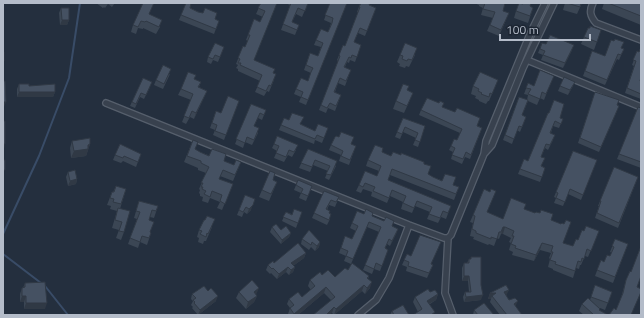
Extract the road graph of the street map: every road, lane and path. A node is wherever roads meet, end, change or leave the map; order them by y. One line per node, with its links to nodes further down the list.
1 (545, 3): 8 (street)
2 (554, 3): 5 (street)
3 (593, 3): 4 (street)
4 (641, 40)
5 (527, 60): 7 (street); 8 (street)
6 (106, 104): 9 (street)
7 (641, 107)
8 (484, 154): 10 (street)
9 (409, 225): 10 (street); 11 (street)
10 (448, 238): 12 (street)
11 (358, 315)
12 (453, 315)

